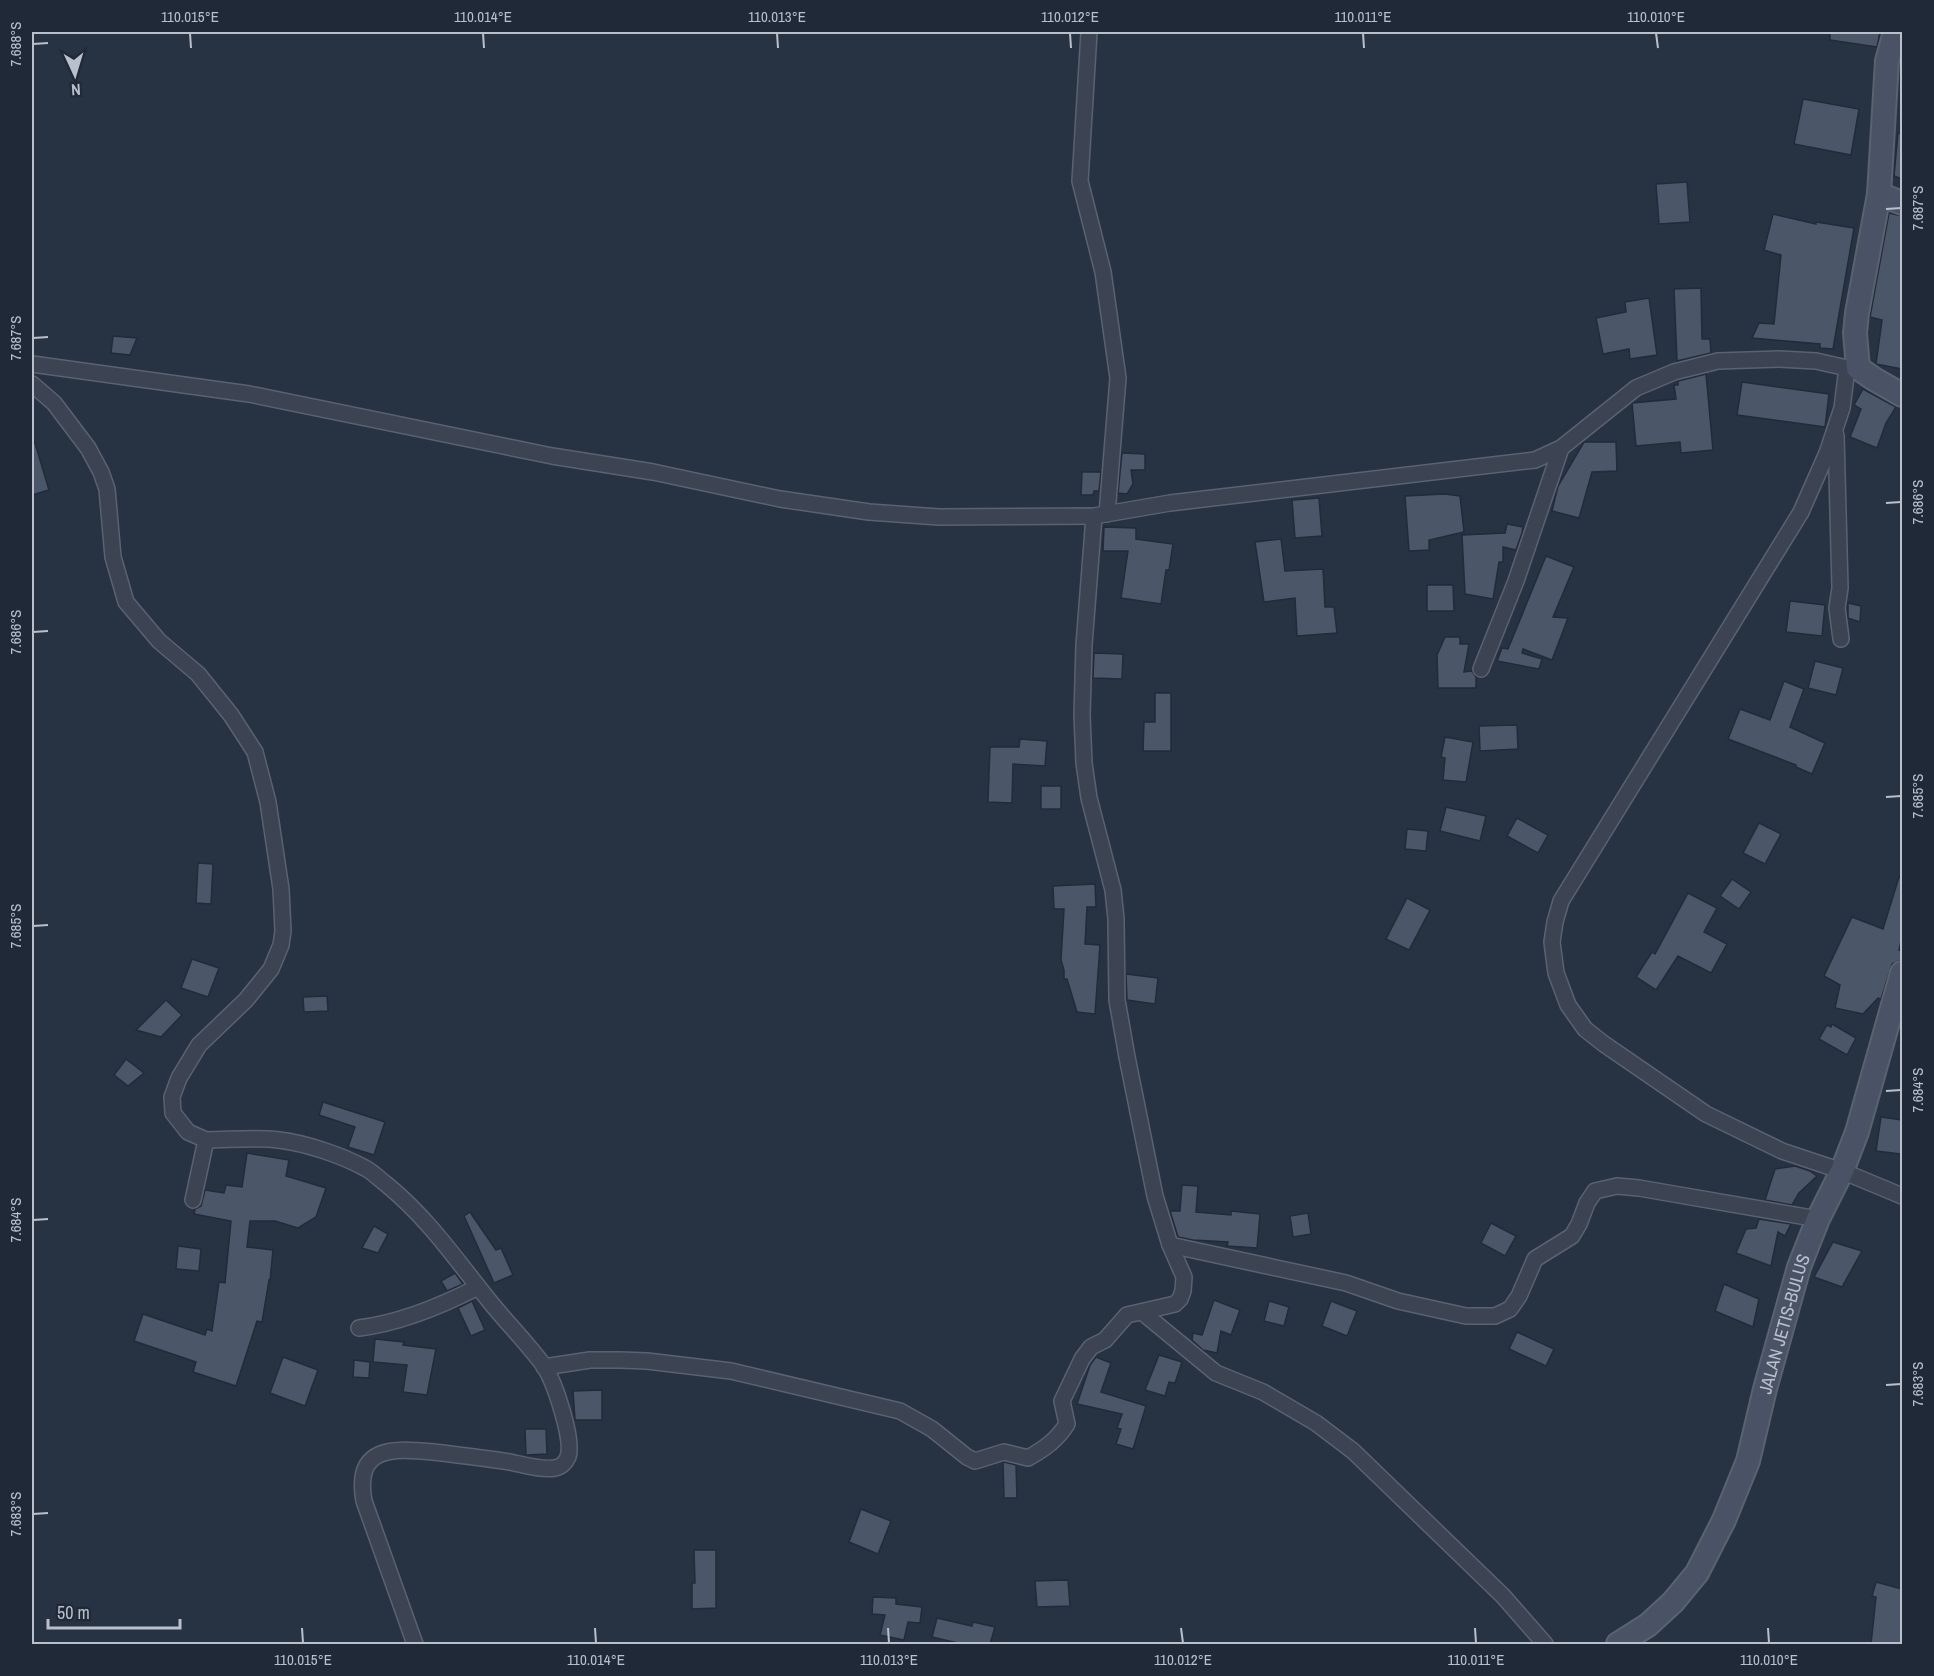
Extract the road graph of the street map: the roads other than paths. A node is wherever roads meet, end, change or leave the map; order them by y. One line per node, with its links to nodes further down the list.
1 (1089, 32): 11 (street)
2 (1895, 32): 3 (street)
3 (1880, 194): 4 (street); 6 (street)
4 (1902, 202)
5 (32, 364): 11 (street)
6 (1853, 368): 8 (street); 9 (street); 10 (street)
7 (32, 384): 15 (street)
8 (1902, 395)
9 (1836, 426): 12 (street); 16 (street)
10 (1562, 448): 11 (street); 13 (street)
11 (1101, 515): 20 (street)
12 (1841, 639)
13 (1481, 669)
14 (1902, 973): 16 (street, JALAN JETIS-BULUS)
15 (206, 1140): 18 (street); 21 (street)
16 (1842, 1171): 17 (street); 19 (street, JALAN JETIS-BULUS)
17 (1902, 1196)
18 (194, 1200)
19 (1818, 1219): 20 (street); 27 (street, JALAN JETIS-BULUS)
20 (1170, 1245): 22 (street)
21 (478, 1287): 23 (street); 24 (street)
22 (1142, 1312): 24 (street); 26 (street)
23 (359, 1328)
24 (544, 1367): 25 (street)
25 (415, 1644)
26 (1545, 1644)
27 (1618, 1644)

